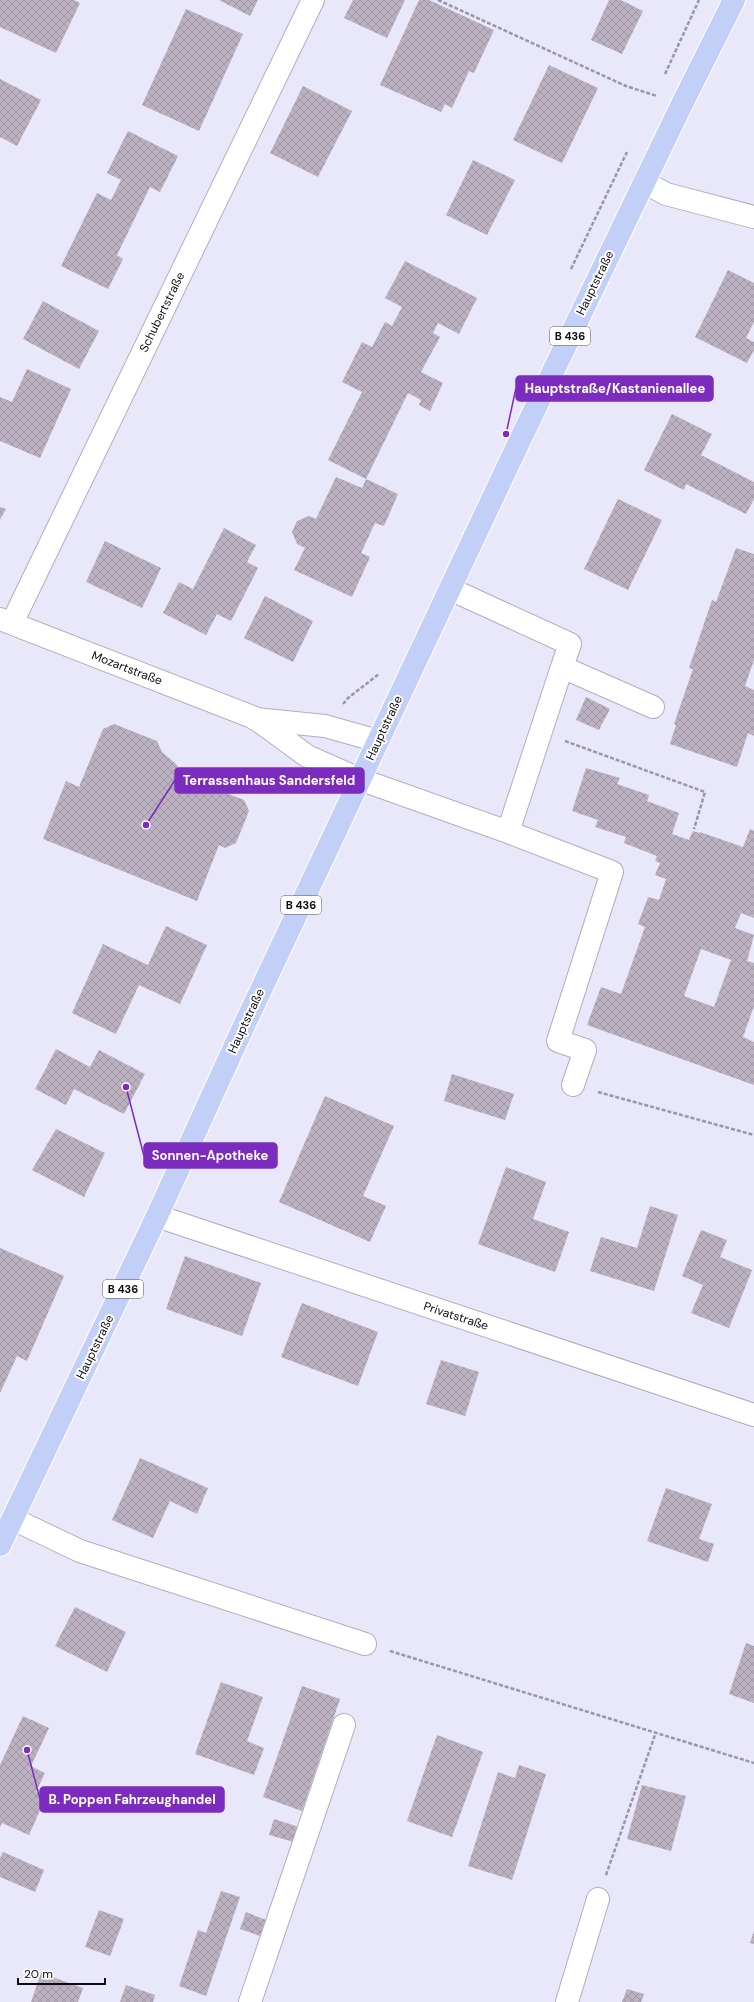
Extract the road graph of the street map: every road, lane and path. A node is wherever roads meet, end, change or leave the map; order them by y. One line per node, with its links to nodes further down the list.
1 (313, 0): 15 (street, Schubertstraße)
2 (438, 0): 7 (path)
3 (699, 0): 5 (path)
4 (734, 0): 9 (main road, Hauptstraße / B 436)
5 (665, 75)
6 (659, 88): 7 (path)
7 (656, 95): 8 (path); 9 (path)
8 (652, 102)
9 (682, 104): 11 (main road, Hauptstraße / B 436)
10 (628, 151): 13 (path)
11 (644, 182): 12 (street); 14 (main road, Hauptstraße / B 436)
12 (754, 217)
13 (571, 270)
14 (450, 589): 16 (street); 22 (main road, Hauptstraße / B 436)
15 (6, 621): 19 (street, Mozartstraße)
16 (562, 667): 18 (street); 21 (street)
17 (383, 671): 20 (path)
18 (653, 707)
19 (255, 718): 20 (street, Mozartstraße); 23 (street, Mozartstraße)
20 (326, 726): 22 (street, Mozartstraße)
21 (540, 732): 24 (path); 25 (street)
22 (378, 741): 23 (main road, Hauptstraße / B 436)
23 (359, 779): 25 (street, Mozartstraße); 28 (main road, Hauptstraße / B 436)
24 (694, 829)
25 (508, 832): 26 (street, Mozartstraße)
26 (573, 1085): 27 (path)
27 (754, 1135)
28 (157, 1216): 29 (street, Privatstraße); 30 (main road, Hauptstraße / B 436)
29 (754, 1415)
30 (5, 1530): 31 (street)
31 (364, 1644): 33 (path)
32 (344, 1725): 36 (street)
33 (656, 1732): 34 (path); 35 (path)
34 (754, 1763)
35 (598, 1899): 37 (street)
36 (250, 2002)
37 (567, 2002)

